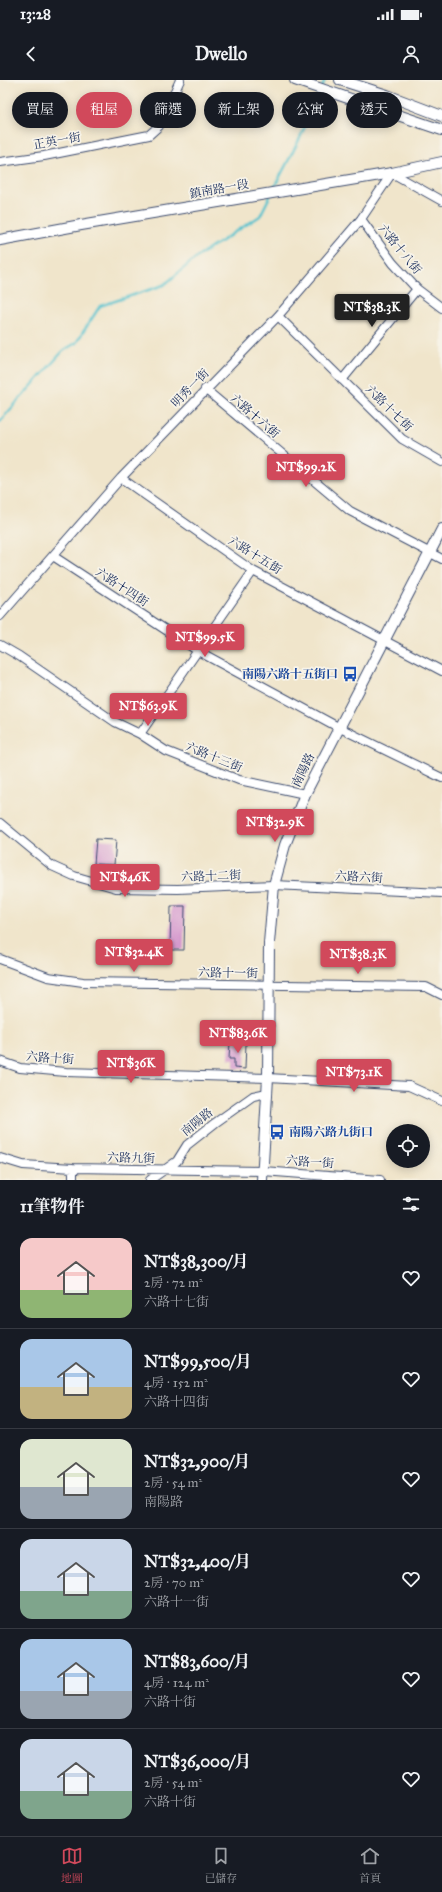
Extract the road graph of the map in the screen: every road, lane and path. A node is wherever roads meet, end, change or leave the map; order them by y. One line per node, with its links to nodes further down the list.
1 (180, 80): 6 (street, 正英一街)
2 (295, 80): 5 (street)
3 (340, 80): 4 (street)
4 (442, 116)
5 (442, 130)
6 (0, 162)
7 (442, 162): 8 (street, 鎮南路一段)
8 (392, 173): 9 (street); 10 (street, 明秀一街); 11 (street, 鎮南路一段)
9 (442, 201)
10 (361, 219): 12 (street, 六路十八街); 14 (street, 明秀一街)
11 (0, 240)
12 (417, 289): 13 (street, 六路十八街); 15 (street)
13 (442, 308)
14 (278, 316): 15 (street, 六路十七街); 16 (street, 明秀一街)
15 (342, 380): 17 (street, 六路十七街)
16 (205, 389): 18 (street, 明秀一街); 20 (street, 六路十六街)
17 (442, 462)
18 (121, 478): 21 (street, 明秀一街); 23 (street, 六路十五街)
19 (442, 529): 20 (street, 南陽路)
20 (430, 552): 22 (street, 六路十六街); 25 (street, 南陽路)
21 (53, 556): 24 (street, 明秀一街); 27 (street, 六路十四街)
22 (442, 558)
23 (253, 571): 25 (street, 六路十五街); 27 (street)
24 (0, 616)
25 (385, 640): 28 (street, 六路十五街); 29 (street, 南陽路)
26 (0, 646): 30 (street, 六路十三街)
27 (198, 650): 29 (street, 六路十四街); 30 (street)
28 (442, 671)
29 (338, 727): 31 (street); 32 (street, 南陽路)
30 (140, 734): 32 (street, 六路十三街)
31 (442, 778)
32 (305, 794): 34 (street, 南陽路)
33 (0, 823): 34 (street, 六路十二街)
34 (274, 885): 35 (street, 六路六街); 37 (street, 南陽路)
35 (442, 893)
36 (0, 959): 37 (street, 六路十一街)
37 (268, 986): 38 (street, 六路十一街); 40 (street, 南陽路)
38 (442, 995)
39 (0, 1061): 40 (street, 六路十街)
40 (268, 1078): 41 (street, 南陽路); 42 (street, 六路十街)
41 (266, 1093): 45 (street, 南陽路); 46 (street, 南陽路)
42 (442, 1102)
43 (0, 1158): 44 (street, 六路九街)
44 (73, 1168): 45 (street, 六路九街); 47 (street)
45 (164, 1170): 46 (street, 六路九街); 48 (street, 南陽路)
46 (262, 1175): 49 (street, 六路一街)
47 (73, 1180)
48 (150, 1180)
49 (380, 1180)

